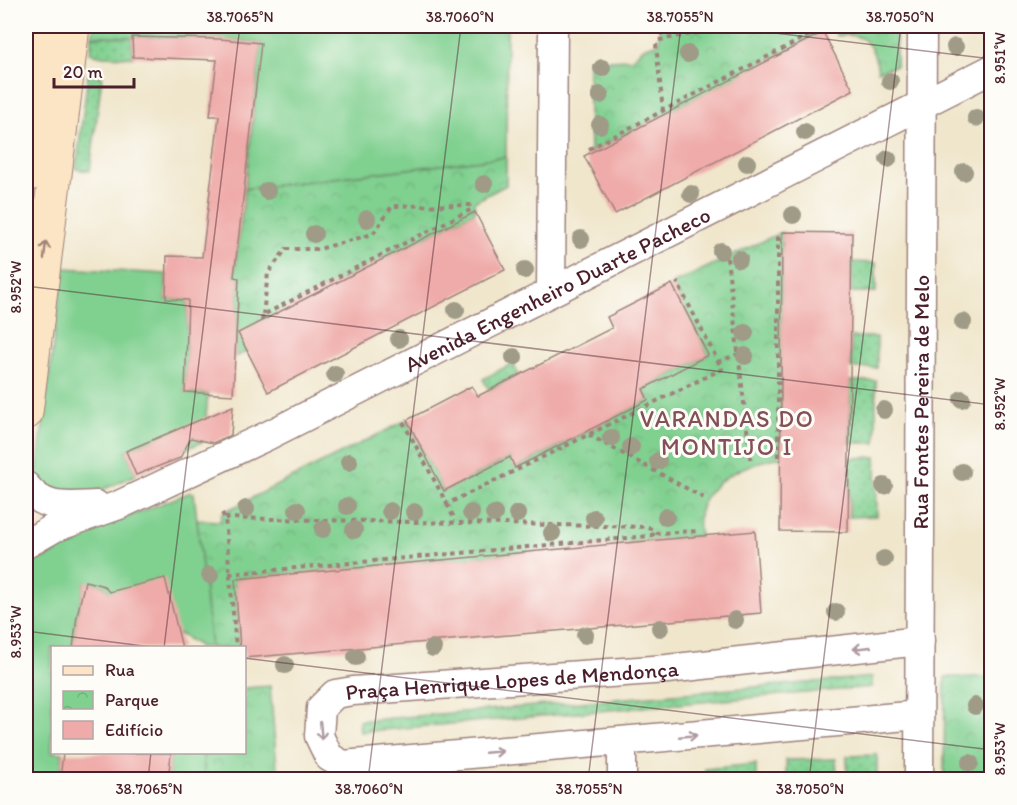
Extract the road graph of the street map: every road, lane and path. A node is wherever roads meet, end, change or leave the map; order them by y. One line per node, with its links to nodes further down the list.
1 (44, 26): 13 (main road)
2 (73, 26): 21 (main road, one-way to 2)
3 (553, 26): 17 (street)
4 (668, 26): 8 (path)
5 (735, 26): 8 (path)
6 (922, 26): 10 (street, Rua Fontes Pereira de Melo)
7 (828, 27): 11 (path)
8 (658, 40): 11 (path)
9 (992, 69): 10 (street, Avenida Engenheiro Duarte Pacheco)
10 (921, 105): 17 (street, Avenida Engenheiro Duarte Pacheco); 37 (street, Rua Fontes Pereira de Melo)
11 (663, 111): 12 (path)
12 (589, 149)
13 (26, 176)
14 (778, 234): 24 (path)
15 (727, 258): 19 (path)
16 (677, 282): 20 (path)
17 (551, 292): 28 (street, Avenida Engenheiro Duarte Pacheco)
18 (263, 318): 18 (path)
19 (738, 354): 20 (path); 25 (path)
20 (718, 362): 23 (path)
21 (26, 413)
22 (403, 422): 29 (path)
23 (588, 435): 27 (path); 29 (path)
24 (778, 457)
25 (751, 463)
26 (26, 486): 28 (street, Avenida Engenheiro Duarte Pacheco)
27 (706, 499)
28 (119, 504): 35 (street, Avenida Engenheiro Duarte Pacheco)
29 (447, 504): 32 (path)
30 (222, 513): 31 (path)
31 (225, 518): 32 (path); 36 (path)
32 (453, 523): 34 (path)
33 (699, 531): 34 (path)
34 (657, 533): 36 (path)
35 (26, 544)
36 (230, 574): 38 (path)
37 (920, 641): 39 (street, Rua Fontes Pereira de Melo); 40 (street, Praça Henrique Lopes de Mendonça, one-way to 40)
38 (236, 646)
39 (919, 715): 40 (street, Praça Henrique Lopes de Mendonça, one-way to 39); 42 (street, Rua Fontes Pereira de Melo)
40 (622, 742): 41 (street)
41 (622, 780)
42 (919, 780)

